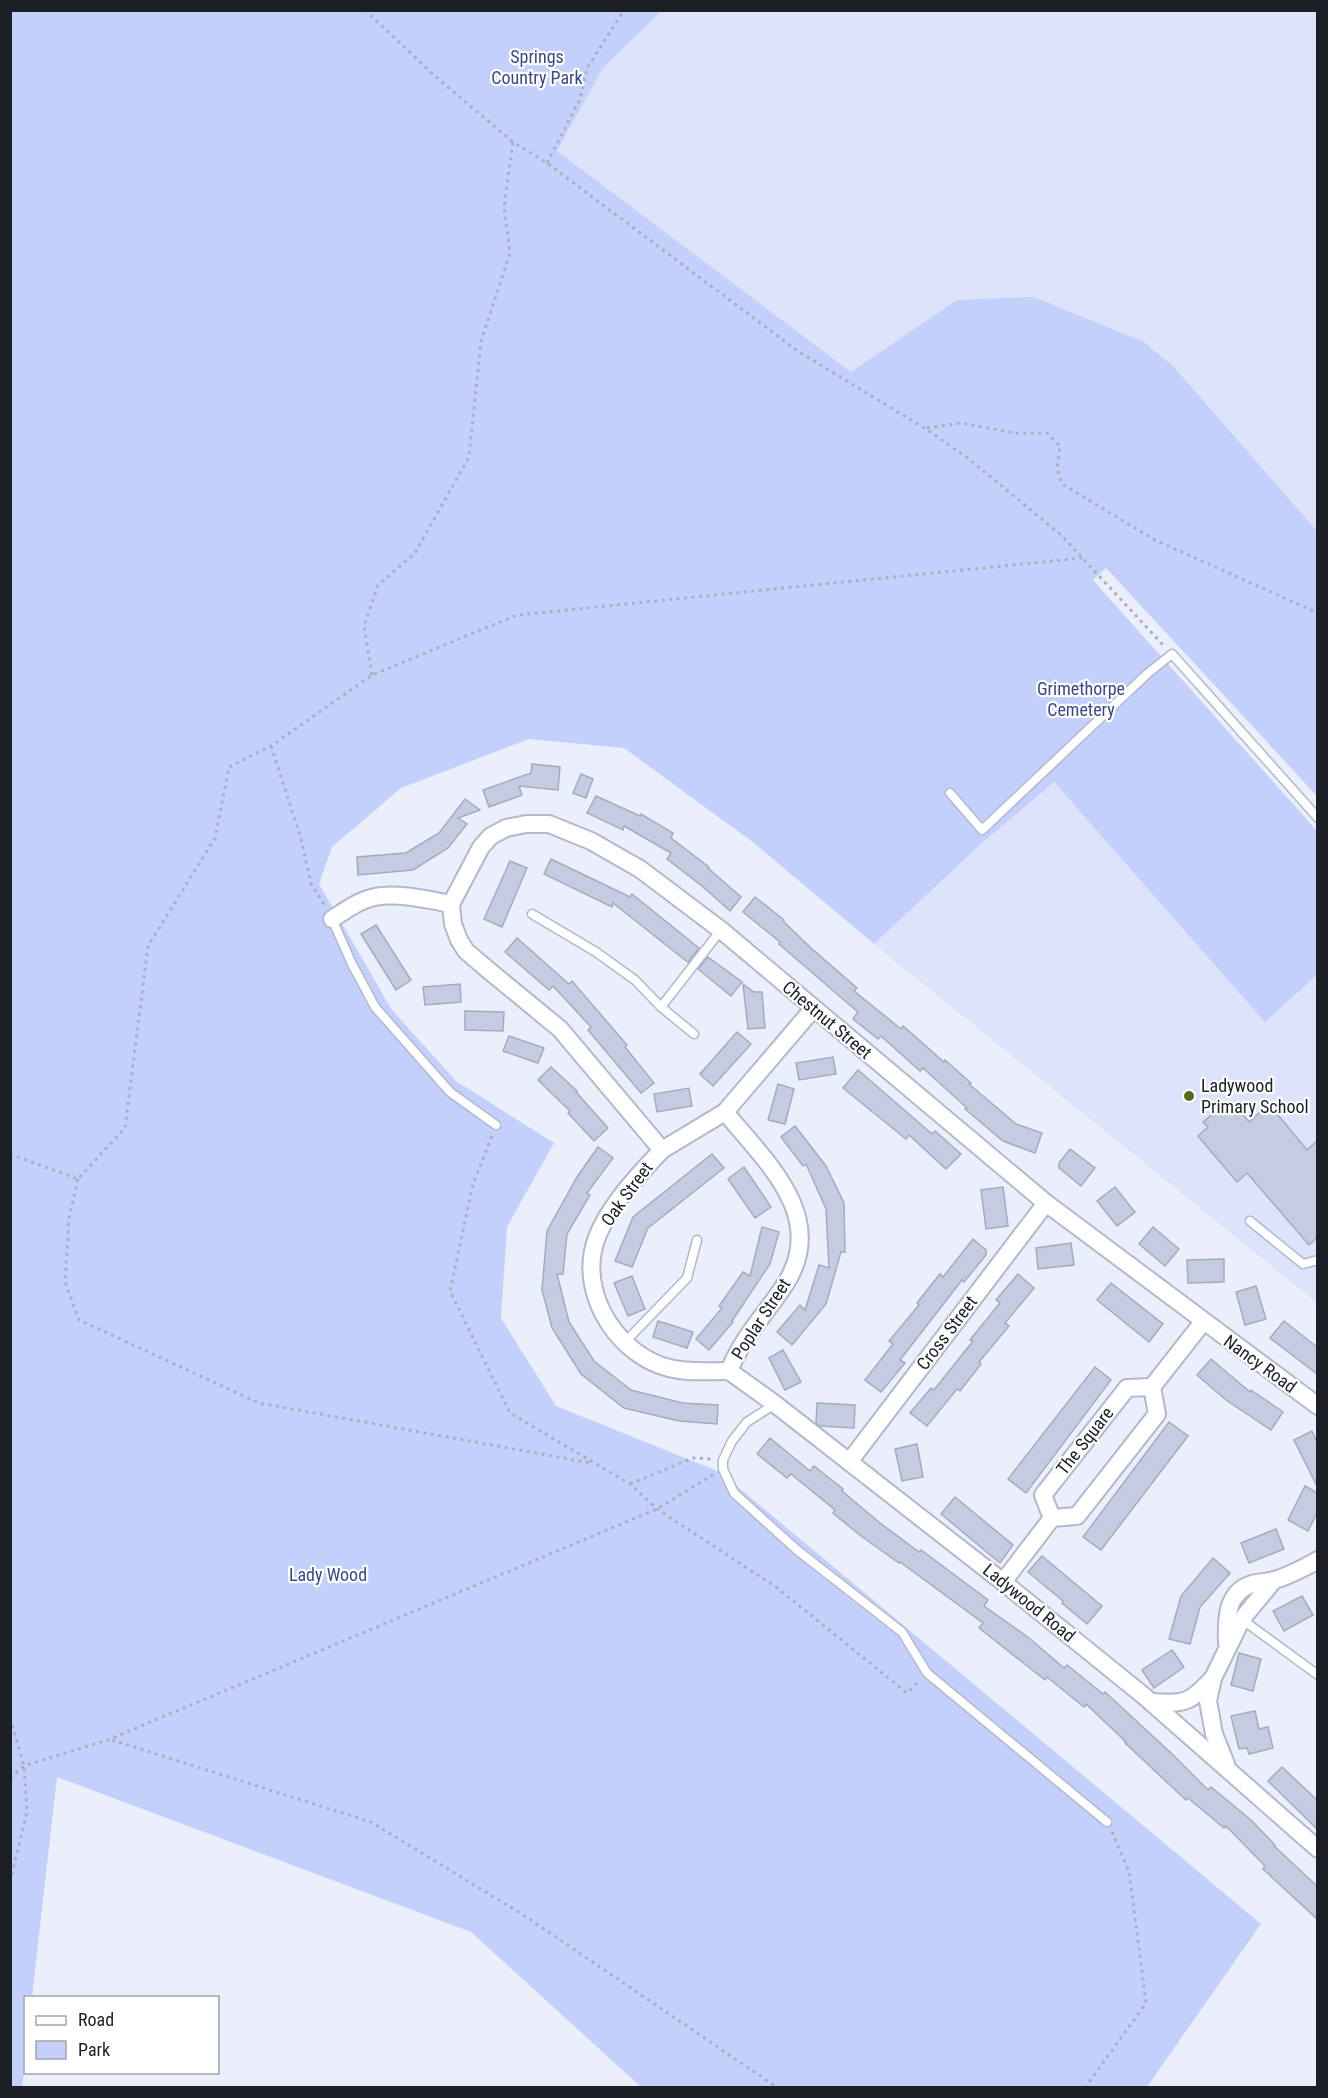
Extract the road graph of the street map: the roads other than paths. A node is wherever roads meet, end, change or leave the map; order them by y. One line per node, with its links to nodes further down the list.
1 (950, 793): 2 (lane)
2 (1317, 818)
3 (451, 904): 5 (street); 6 (street, Chestnut Street); 12 (street, Oak Street)
4 (532, 914): 7 (lane)
5 (332, 919): 11 (lane)
6 (721, 930): 7 (lane); 8 (street, Chestnut Street)
7 (661, 1008): 9 (lane)
8 (813, 1009): 10 (street); 13 (street, Chestnut Street)
9 (694, 1034)
10 (725, 1112): 12 (street); 19 (street, Poplar Street)
11 (496, 1125)
12 (662, 1150): 18 (street, Oak Street)
13 (1046, 1203): 17 (street, Chestnut Street); 23 (street, Cross Street)
14 (1250, 1221): 16 (lane)
15 (697, 1240): 18 (lane)
16 (1317, 1260)
17 (1203, 1322): 20 (street); 22 (street, Nancy Road)
18 (624, 1343): 19 (street, Oak Street)
19 (729, 1371): 21 (street, Ladywood Road)
20 (1152, 1387): 24 (street); 24 (street, The Square)
21 (775, 1404): 23 (street, Ladywood Road); 32 (lane)
22 (1317, 1406)
23 (849, 1462): 26 (street, Ladywood Road)
24 (1052, 1518): 26 (street)
25 (1317, 1560): 27 (street)
26 (1003, 1582): 30 (street, Ladywood Road)
27 (1235, 1615): 28 (lane); 29 (street)
28 (1317, 1675)
29 (1212, 1678): 30 (street); 31 (street)
30 (1151, 1702): 31 (street, Ladywood Road)
31 (1228, 1769): 33 (street, Ladywood Road)
32 (1107, 1822)
33 (1317, 1849)

